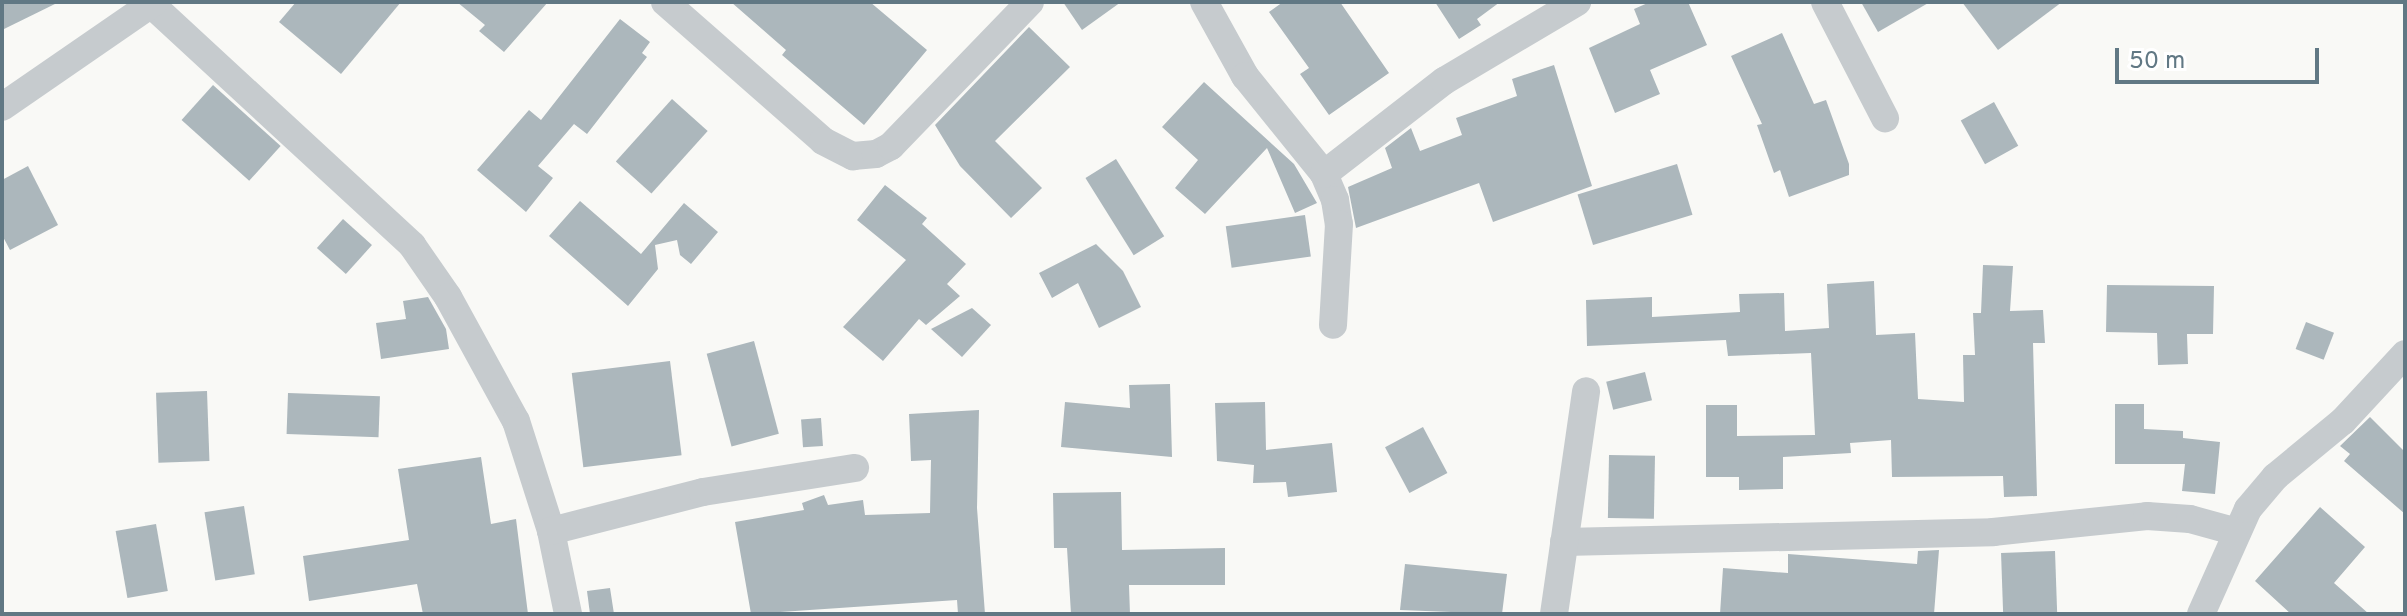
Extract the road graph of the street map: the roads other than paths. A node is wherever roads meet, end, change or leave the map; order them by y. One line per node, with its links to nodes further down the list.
1 (665, 2): 2 (street)
2 (1030, 2)
3 (1204, 2): 10 (street)
4 (1577, 2): 10 (street)
5 (1825, 2): 9 (street)
6 (153, 4): 7 (street); 15 (street)
7 (113, 12): 8 (street)
8 (2, 107)
9 (1885, 118)
10 (1324, 174): 11 (street)
11 (1333, 325)
12 (2405, 354): 16 (street)
13 (1586, 391): 17 (street)
14 (855, 468): 15 (street)
15 (551, 531): 18 (street)
16 (2237, 532): 17 (street); 20 (street)
17 (1564, 542): 19 (street)
18 (568, 614)
19 (1554, 614)
20 (2201, 614)

